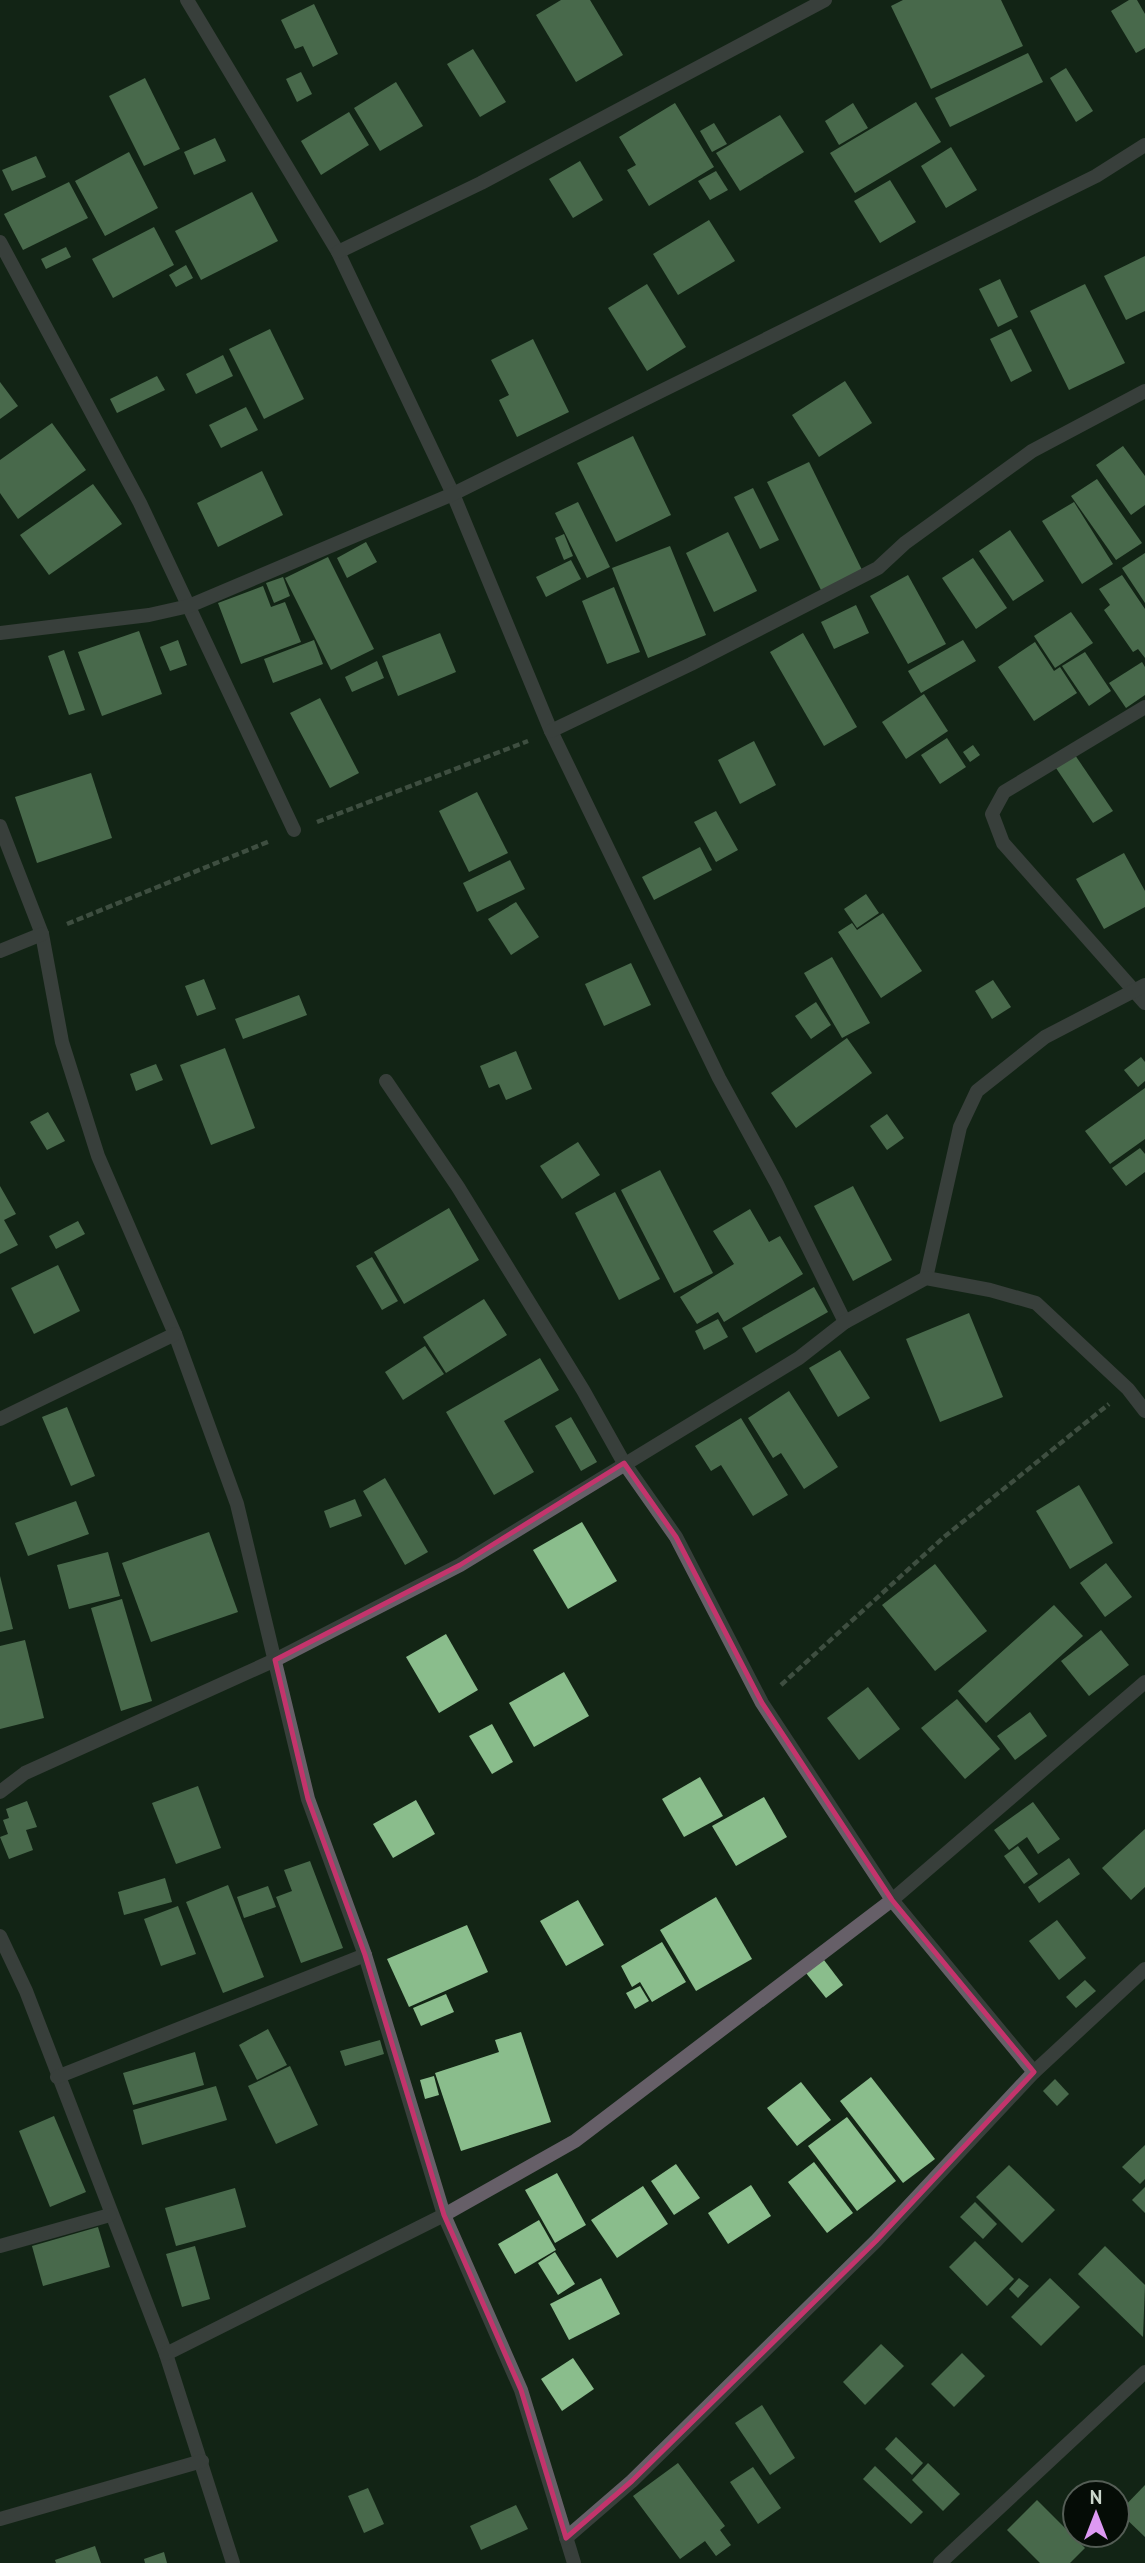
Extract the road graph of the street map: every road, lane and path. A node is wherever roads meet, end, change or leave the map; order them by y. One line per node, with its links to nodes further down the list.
1 (187, 0): 5 (street)
2 (825, 0): 5 (street)
3 (1145, 145): 7 (street)
4 (0, 242): 8 (street)
5 (338, 252): 7 (street)
6 (1145, 391): 11 (street)
7 (453, 494): 8 (street); 11 (street)
8 (190, 606): 9 (street); 13 (street)
9 (0, 633)
10 (1145, 707): 16 (street)
11 (551, 731): 20 (street)
12 (0, 827): 14 (street)
13 (294, 831)
14 (42, 934): 15 (street); 21 (street)
15 (0, 951)
16 (1140, 988): 17 (street); 19 (street)
17 (1145, 1003)
18 (386, 1081): 25 (street)
19 (926, 1278): 20 (street); 22 (street)
20 (845, 1322): 25 (street)
21 (176, 1334): 24 (street); 26 (street)
22 (1128, 1389): 23 (street); 28 (path)
23 (1145, 1411)
24 (0, 1419)
25 (624, 1463): 26 (street); 28 (street)
26 (275, 1660): 29 (street); 32 (street)
27 (1145, 1682): 30 (street)
28 (762, 1703): 30 (street)
29 (0, 1792)
30 (892, 1900): 34 (street); 37 (street)
31 (0, 1936): 35 (street)
32 (365, 1955): 35 (street); 37 (street)
33 (1145, 1969): 34 (street)
34 (1034, 2072): 43 (street)
35 (57, 2077): 36 (street)
36 (110, 2215): 38 (street); 39 (street)
37 (444, 2215): 39 (street); 43 (street)
38 (0, 2246)
39 (166, 2354): 41 (street)
40 (1145, 2372): 46 (street)
41 (202, 2461): 42 (street); 44 (street)
42 (0, 2519)
43 (566, 2538): 45 (street)
44 (233, 2563)
45 (574, 2563)
46 (940, 2563)

